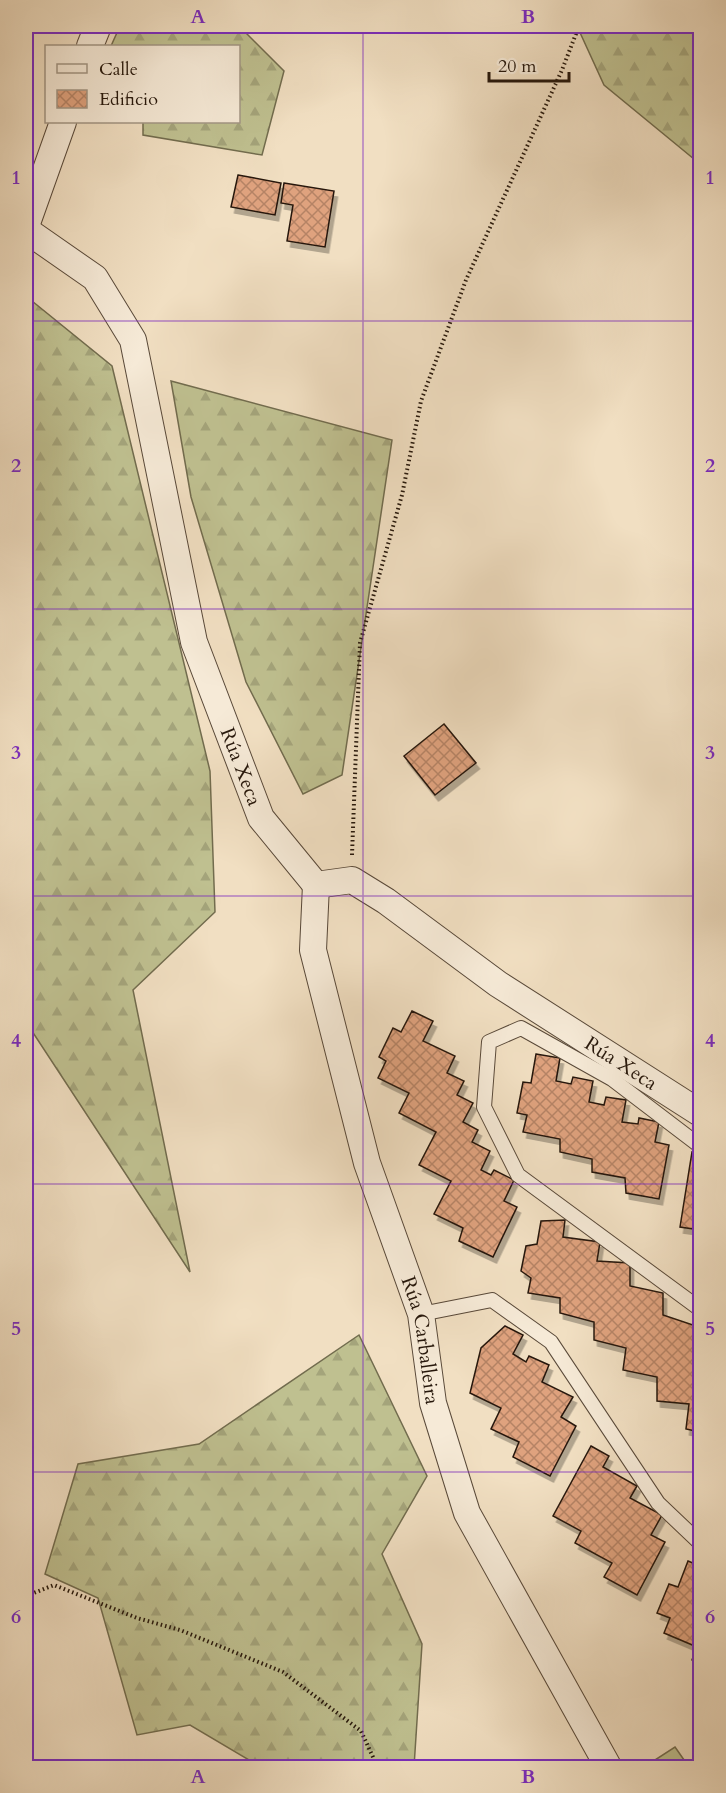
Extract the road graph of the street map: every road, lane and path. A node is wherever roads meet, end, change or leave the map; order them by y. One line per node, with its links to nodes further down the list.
1 (98, 26): 3 (street)
2 (579, 26): 6 (path)
3 (90, 45)
4 (63, 123): 5 (street, Rúa Xeca)
5 (26, 228): 7 (street, Rúa Xeca)
6 (351, 880): 7 (street); 8 (street, Rúa Xeca)
7 (316, 885): 11 (street, Rúa Carballeira)
8 (700, 1113)
9 (700, 1146): 10 (lane)
10 (700, 1309)
11 (421, 1314): 12 (lane); 15 (street, Rúa Carballeira)
12 (700, 1543)
13 (26, 1596): 14 (path)
14 (378, 1767)
15 (609, 1767)

